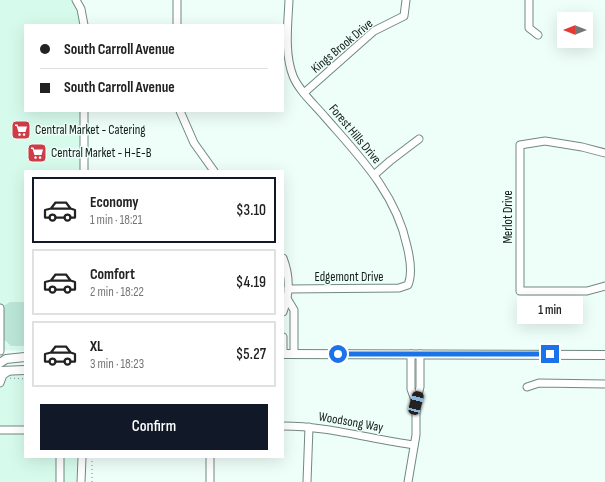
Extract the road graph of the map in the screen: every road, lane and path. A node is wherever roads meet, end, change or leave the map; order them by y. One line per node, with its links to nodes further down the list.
1 (76, 0): 6 (street)
2 (177, 0): 7 (street)
3 (289, 0): 9 (street, Forest Hills Drive)
4 (406, 0): 9 (street, Kings Brook Drive)
5 (529, 0): 8 (street)
6 (84, 24)
7 (177, 24)
8 (538, 35)
9 (304, 94): 16 (street, Forest Hills Drive)
10 (84, 112): 14 (street)
11 (180, 112): 15 (street)
12 (419, 139): 16 (street)
13 (605, 153): 19 (street, Merlot Drive)
14 (84, 170)
15 (213, 170)
16 (374, 175): 18 (street, Forest Hills Drive)
17 (284, 260): 20 (street)
18 (408, 285): 20 (street, Edgemont Drive)
19 (605, 286)
20 (288, 289): 21 (street)
21 (288, 300): 23 (street); 26 (street)
22 (0, 308): 24 (street)
23 (284, 310)
24 (0, 351)
25 (284, 354): 26 (main road)
26 (294, 354): 27 (main road)
27 (411, 354): 28 (main road); 39 (street)
28 (420, 354): 29 (main road); 39 (street)
29 (605, 355)
30 (0, 356): 31 (main road)
31 (24, 357)
32 (24, 357): 33 (main road)
33 (0, 363)
34 (24, 370): 35 (main road)
35 (2, 376): 36 (path)
36 (24, 379)
37 (605, 384): 38 (street)
38 (527, 387)
39 (416, 403): 44 (street)
40 (284, 426): 41 (street, Woodsong Way)
41 (308, 427): 44 (street, Woodsong Way); 53 (street)
42 (0, 430): 43 (street)
43 (24, 430)
44 (414, 444): 54 (street)
45 (60, 458): 49 (street)
46 (82, 458): 50 (street)
47 (92, 458): 51 (path)
48 (210, 458): 52 (street)
49 (60, 482)
50 (81, 482)
51 (92, 482)
52 (210, 482)
53 (306, 482)
54 (408, 482)

